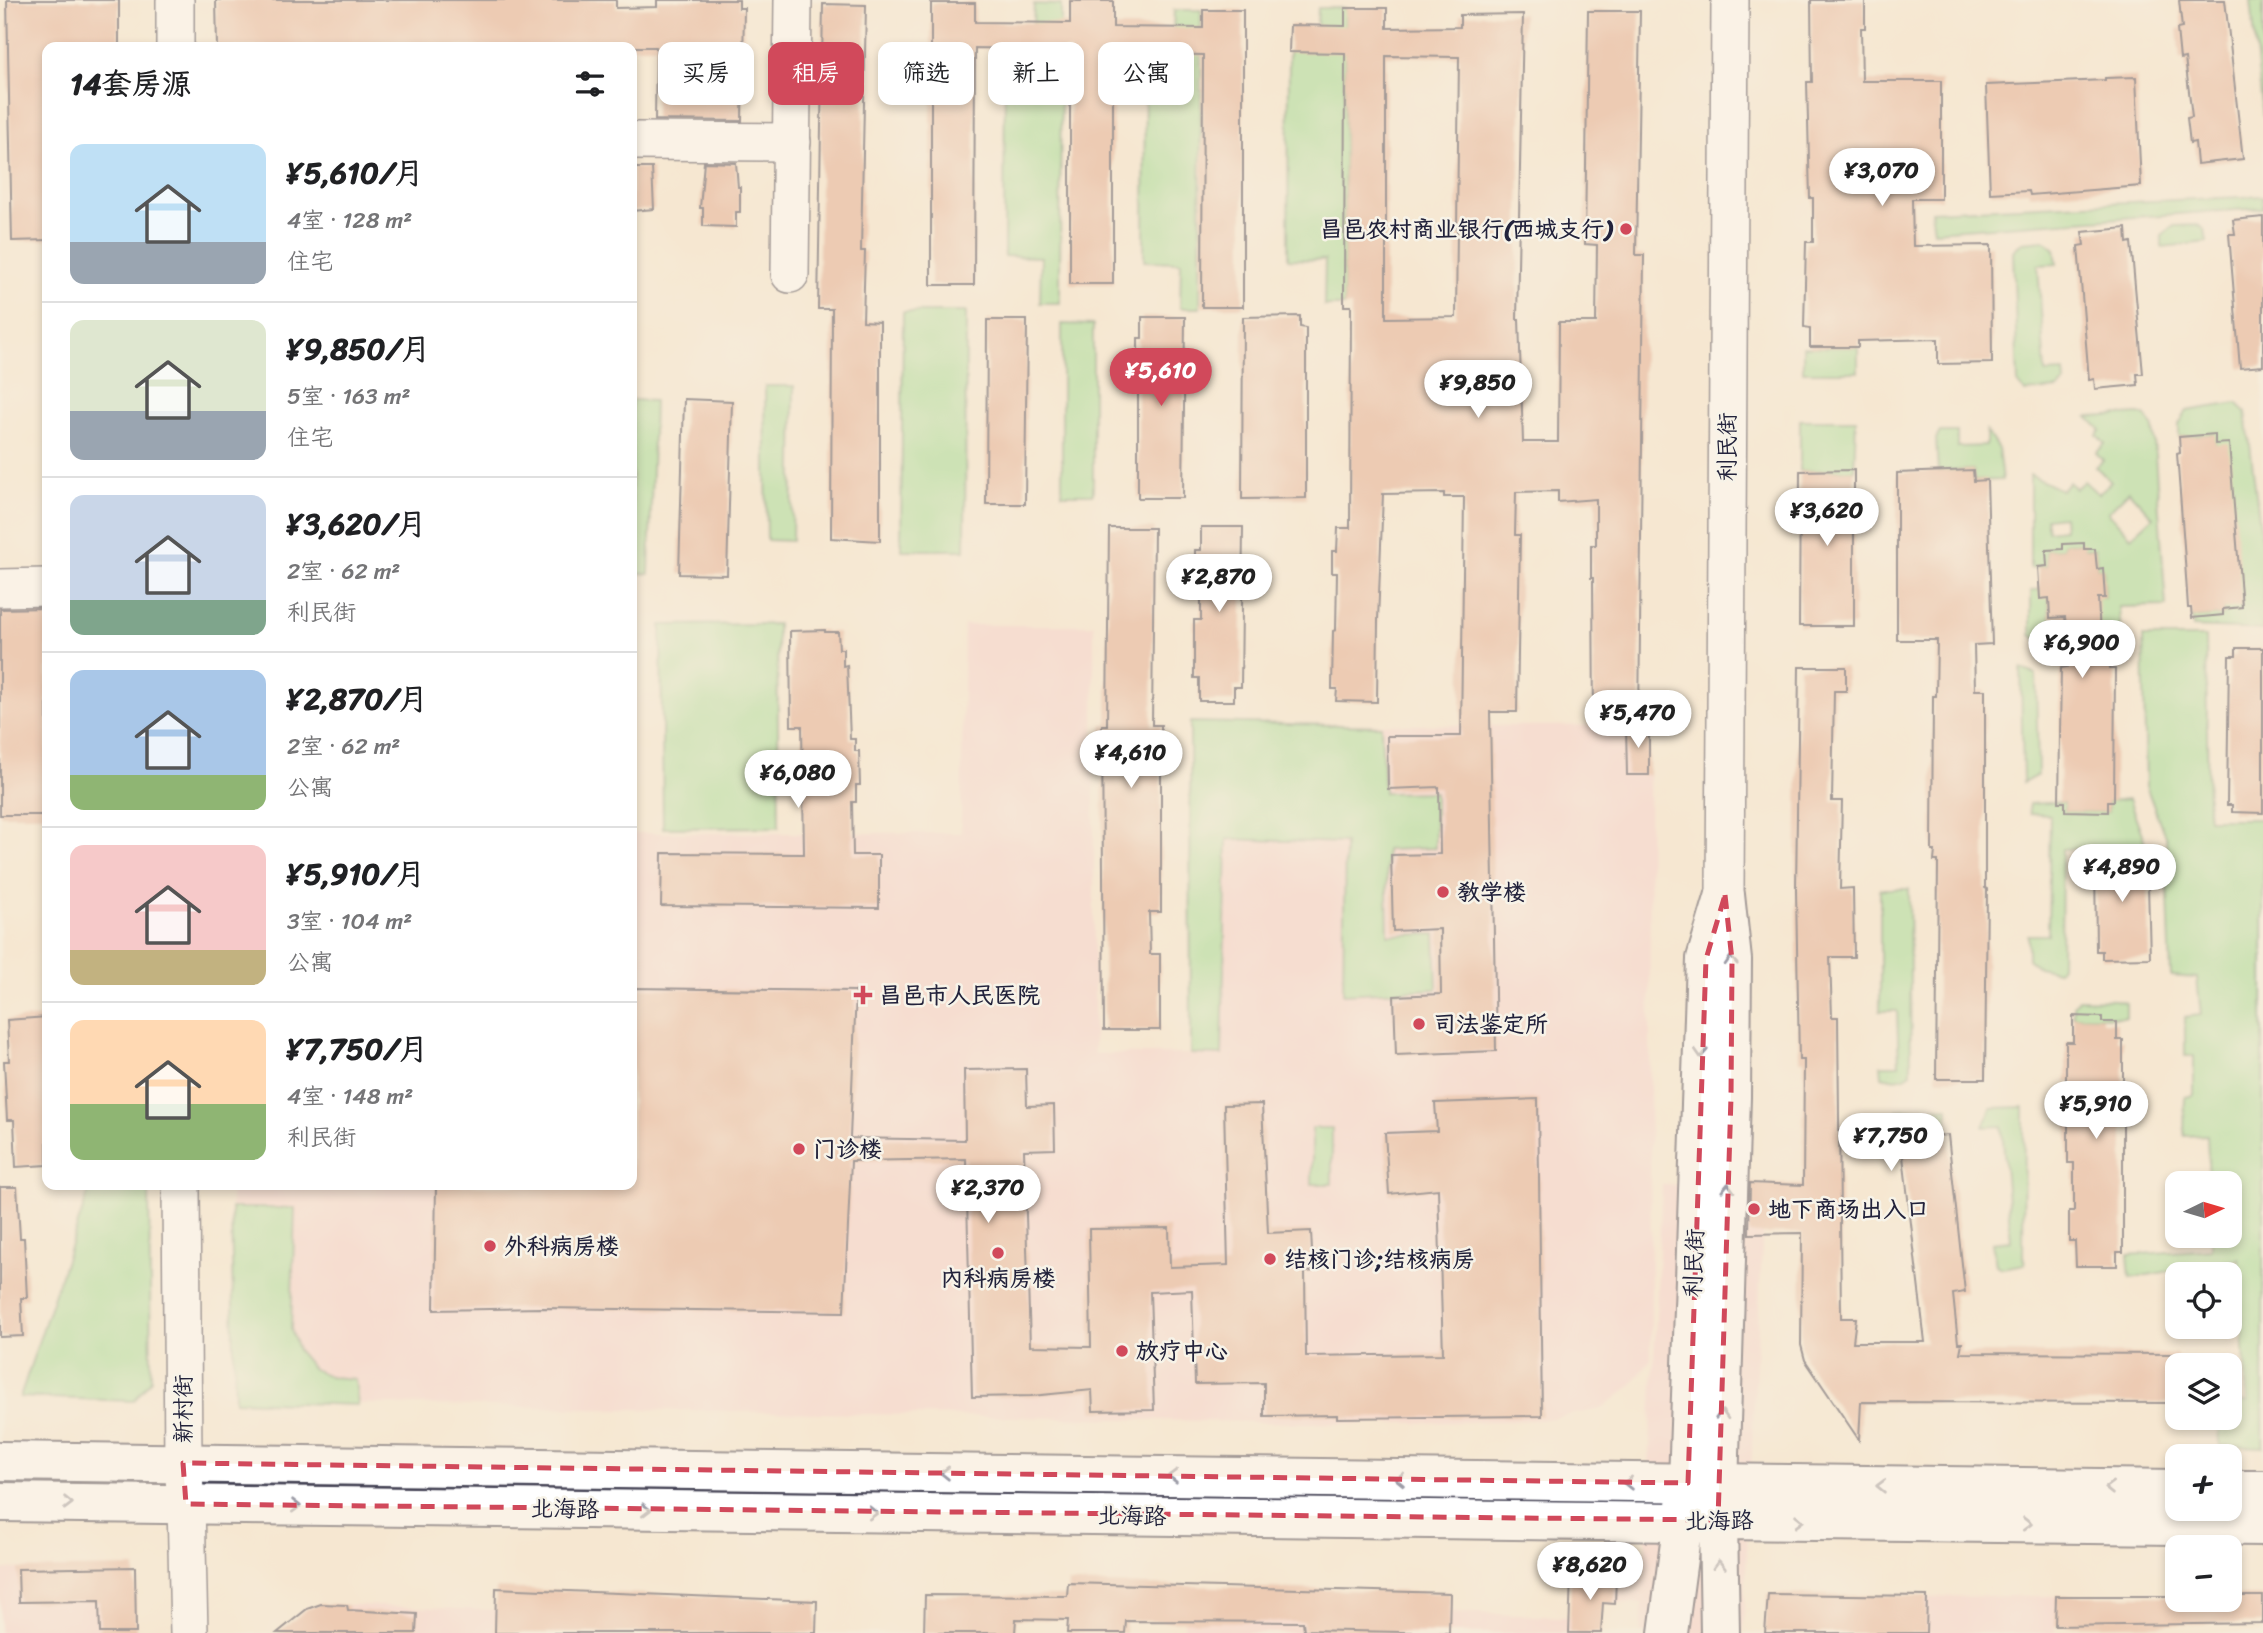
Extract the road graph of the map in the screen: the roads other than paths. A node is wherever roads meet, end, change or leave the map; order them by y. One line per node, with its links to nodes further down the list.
1 (175, 0): 4 (street)
2 (793, 0): 6 (street)
3 (1730, 0): 10 (street, 利民街)
4 (175, 42)
5 (637, 141): 6 (street)
6 (792, 142): 7 (street)
7 (790, 274)
8 (42, 587): 9 (street)
9 (0, 588)
10 (1724, 895): 18 (main road, 利民街)
11 (181, 1190): 13 (street, 新村街)
12 (0, 1461): 13 (main road, 北海路)
13 (183, 1463): 18 (main road, 北海路, one-way to 13); 19 (street, 新村街)
14 (2165, 1489): 18 (main road, 北海路, one-way to 18)
15 (2242, 1490): 16 (main road)
16 (2263, 1490)
17 (0, 1502): 19 (main road, 北海路, one-way to 19)
18 (1702, 1502): 19 (main road, 北海路, one-way to 18); 20 (main road, 北海路, one-way to 20); 22 (main road, 利民街); 23 (main road, 利民街, one-way to 18)
19 (186, 1504): 21 (street, 新村街)
20 (2263, 1526)
21 (189, 1633)
22 (1668, 1633)
23 (1720, 1633)

